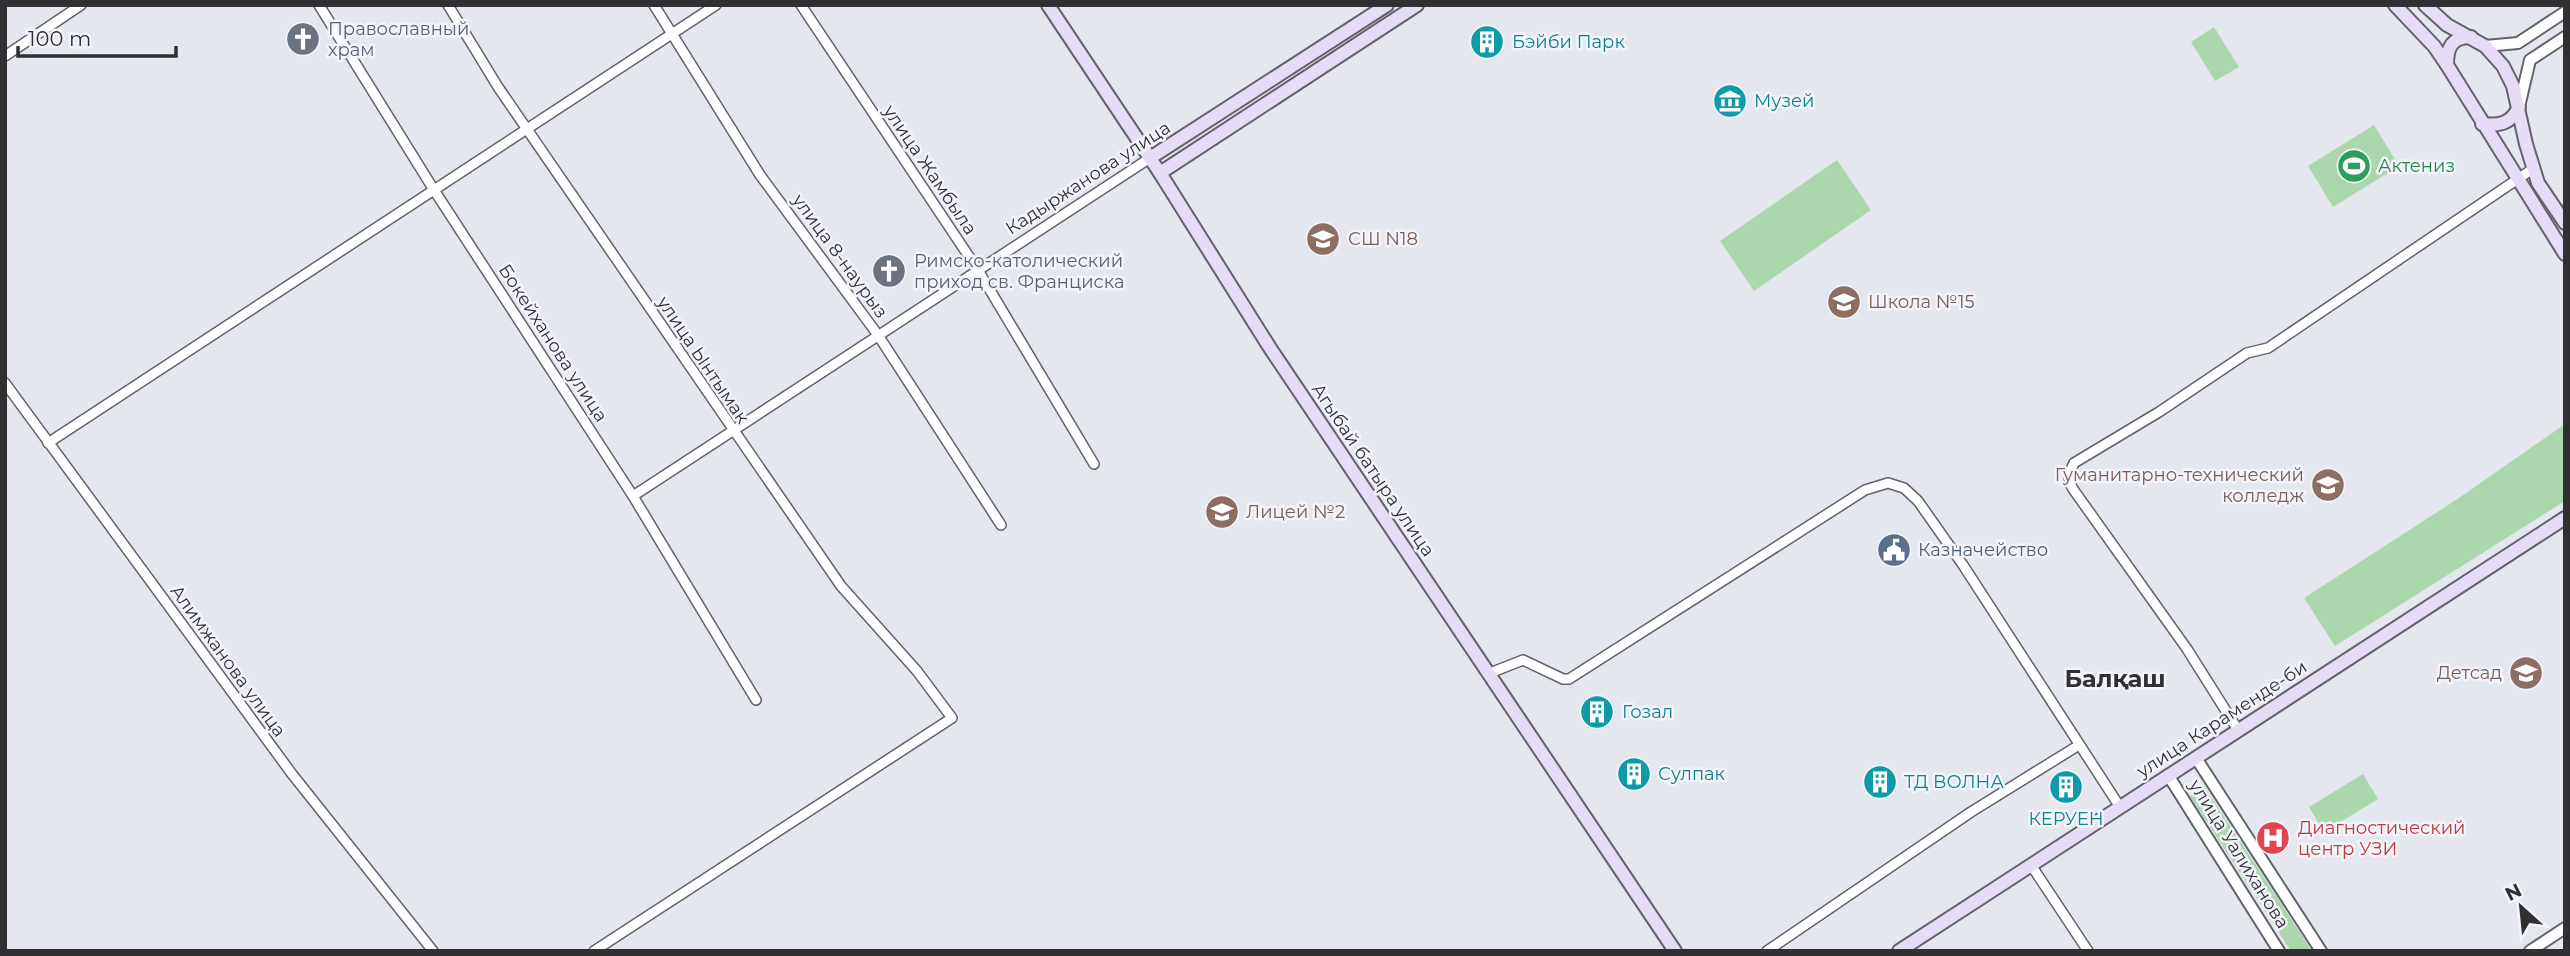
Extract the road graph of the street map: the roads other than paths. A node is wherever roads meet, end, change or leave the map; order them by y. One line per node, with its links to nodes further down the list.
1 (81, 5): 17 (street)
2 (319, 5): 26 (street, Бокейханова улица)
3 (448, 5): 21 (street, улица Ынтымак)
4 (654, 5): 13 (street, улица 8-наурыз)
5 (716, 5): 13 (street)
6 (801, 5): 29 (street, улица Жамбыла)
7 (1048, 5): 22 (main road, Агыбай батыра улица)
8 (1387, 5): 22 (main road, Кадыржанова улица)
9 (1417, 5): 24 (main road, Кадыржанова улица)
10 (2395, 5): 18 (main road)
11 (2425, 5): 14 (main road)
12 (2565, 12): 16 (street)
13 (673, 34): 21 (street); 30 (street, улица 8-наурыз)
14 (2472, 37): 16 (main road); 18 (main road)
15 (2565, 37): 19 (street)
16 (2485, 46): 19 (main road)
17 (5, 56)
18 (2447, 65): 20 (main road)
19 (2519, 107): 20 (main road); 23 (main road)
20 (2482, 124): 25 (main road)
21 (527, 129): 26 (street); 32 (street, улица Ынтымак)
22 (1150, 158): 24 (main road, Агыбай батыра улица); 29 (street, Кадыржанова улица)
23 (2534, 168): 25 (street); 27 (main road)
24 (1160, 173): 38 (main road, Агыбай батыра улица)
25 (2517, 179): 28 (main road); 40 (street)
26 (434, 190): 33 (street); 35 (street, Бокейханова улица)
27 (2565, 223)
28 (2565, 254)
29 (978, 270): 30 (street, Кадыржанова улица); 34 (street, улица Жамбыла)
30 (878, 335): 32 (street, Кадыржанова улица); 37 (street, улица 8-наурыз)
31 (5, 383): 33 (street, Алимжанова улица)
32 (732, 430): 35 (street, Кадыржанова улица); 48 (street, улица Ынтымак)
33 (48, 443): 47 (street, Алимжанова улица)
34 (1094, 464)
35 (633, 496): 39 (street, Бокейханова улица)
36 (2565, 518): 40 (main road, улица Караменде-би)
37 (1001, 525)
38 (1490, 673): 41 (street); 49 (main road, Агыбай батыра улица)
39 (756, 700)
40 (2238, 730): 42 (main road, улица Караменде-би)
41 (2079, 745): 44 (street); 50 (street)
42 (2196, 758): 43 (main road, улица Караменде-би); 54 (street, улица Уалиханова)
43 (2168, 775): 44 (main road, улица Караменде-би); 53 (street, улица Уалиханова)
44 (2120, 807): 45 (main road, улица Караменде-би)
45 (2031, 865): 51 (main road, улица Караменде-би); 52 (street)
46 (2565, 928): 55 (street)
47 (433, 951)
48 (594, 951)
49 (1675, 951)
50 (1767, 951)
51 (1899, 951)
52 (2088, 951)
53 (2279, 951)
54 (2321, 951)
55 (2530, 951)

